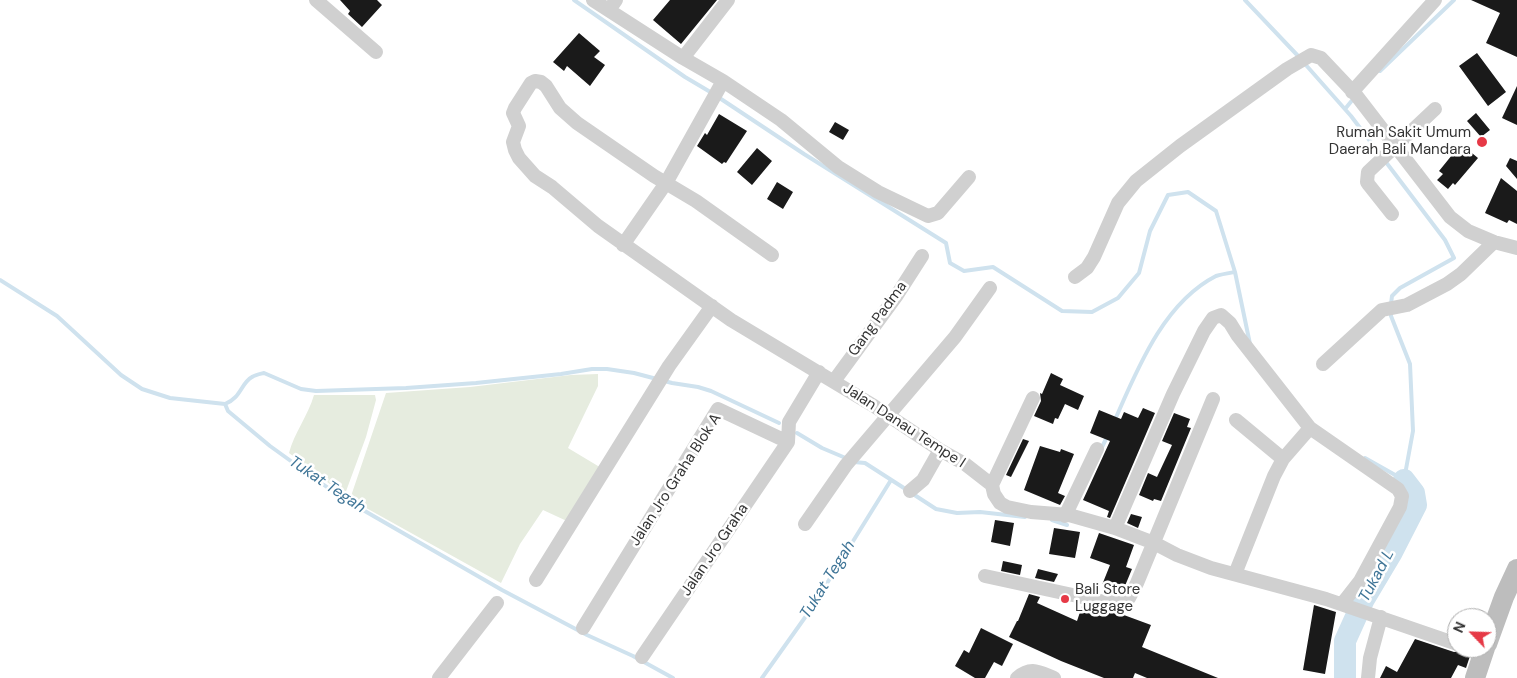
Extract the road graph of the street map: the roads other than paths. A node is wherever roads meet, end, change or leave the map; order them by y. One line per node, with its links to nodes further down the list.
1 (316, 0): 6 (street)
2 (593, 0): 5 (street)
3 (728, 0): 7 (street)
4 (1435, 0): 9 (street)
5 (613, 5): 7 (street)
6 (376, 52)
7 (683, 58): 8 (street)
8 (721, 84): 12 (street); 13 (street)
9 (1356, 96): 11 (street); 20 (street)
10 (1435, 109): 11 (street)
11 (1393, 149): 14 (street); 15 (street)
12 (969, 177)
13 (666, 183): 16 (street); 16 (street, Jalan Danau Tempe I); 18 (street)
14 (1392, 214)
15 (1494, 242): 17 (street); 23 (street)
16 (623, 245): 22 (street, Jalan Danau Tempe I)
17 (1517, 248)
18 (772, 255)
19 (922, 256): 25 (street, Gang Padma)
20 (1075, 277)
21 (990, 288): 28 (street)
22 (712, 306): 24 (street, Jalan Danau Tempe I); 44 (street)
23 (1324, 364)
24 (818, 372): 25 (street, Jalan Danau Tempe I); 31 (street)
25 (834, 381): 28 (street, Jalan Danau Tempe I)
26 (1033, 398): 35 (street)
27 (1213, 399): 40 (street)
28 (890, 416): 33 (street, Jalan Danau Tempe I); 38 (street)
29 (1236, 420): 34 (street)
30 (1310, 428): 34 (street); 39 (street); 46 (street)
31 (788, 442): 49 (street, Jalan Jro Graha Blok A); 51 (street, Jalan Jro Graha)
32 (1097, 449): 37 (street)
33 (940, 450): 35 (street, Jalan Danau Tempe I); 36 (street)
34 (1283, 459): 42 (street)
35 (992, 486): 37 (street, Jalan Danau Tempe I)
36 (910, 491)
37 (1065, 516): 39 (street, Jalan Danau Tempe I)
38 (805, 524)
39 (1115, 528): 40 (street, Jalan Danau Tempe I)
40 (1154, 543): 42 (street, Jalan Danau Tempe I); 43 (street)
41 (1517, 569): 47 (street)
42 (1234, 574): 46 (street, Jalan Danau Tempe I)
43 (985, 576)
44 (536, 580)
45 (497, 603): 53 (street)
46 (1343, 604): 48 (street, Jalan Danau Tempe I)
47 (1497, 613)
48 (1375, 615): 50 (street, Jalan Danau Tempe I); 56 (street)
49 (583, 628)
50 (1447, 640)
51 (642, 657)
52 (1480, 658): 57 (street)
53 (439, 678)
54 (1018, 678): 55 (street)
55 (1054, 678)
56 (1368, 678)
57 (1475, 678)

